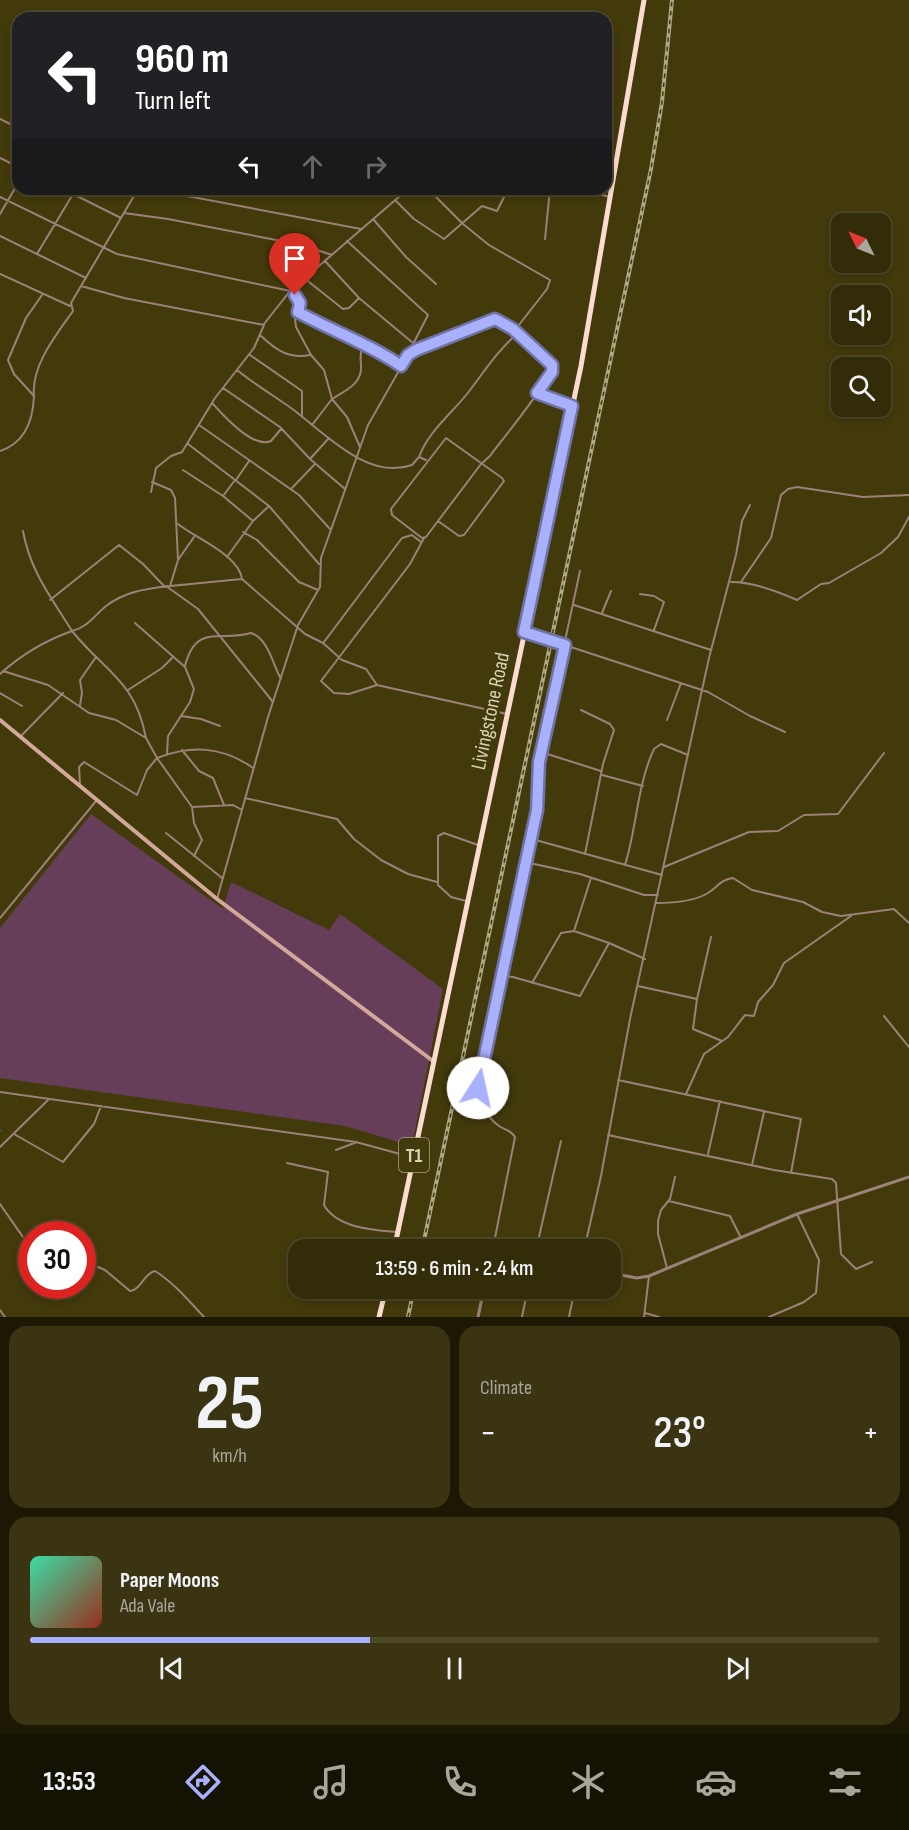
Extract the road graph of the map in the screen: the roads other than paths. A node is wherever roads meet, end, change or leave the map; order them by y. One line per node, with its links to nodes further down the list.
1 (644, 0): 2 (highway, Livingstone Road / T1)
2 (612, 185)
3 (12, 194): 16 (street)
4 (72, 195): 21 (street)
5 (75, 195): 19 (street)
6 (134, 195): 17 (street)
7 (182, 195): 23 (street)
8 (401, 195): 15 (street)
9 (434, 195): 22 (street)
10 (505, 195): 22 (street)
11 (549, 195): 25 (street)
12 (602, 195): 14 (street)
13 (0, 197): 16 (street)
14 (610, 197): 56 (highway, Livingstone Road / T1)
15 (395, 200): 20 (street); 22 (street)
16 (8, 201): 18 (street); 21 (street)
17 (124, 213): 19 (street); 29 (street)
18 (0, 214)
19 (121, 218): 27 (street)
20 (373, 219): 23 (street); 34 (street)
21 (54, 223): 27 (street); 28 (street)
22 (463, 224): 42 (street)
23 (361, 229): 26 (street)
24 (0, 237): 28 (street)
25 (545, 239)
26 (347, 242): 29 (street); 44 (street)
27 (103, 249): 32 (street); 36 (street)
28 (37, 254): 32 (street)
29 (332, 255): 30 (street)
30 (325, 261): 33 (street); 38 (street)
31 (0, 274): 37 (street)
32 (86, 278): 35 (street)
33 (304, 278): 36 (street); 38 (street)
34 (436, 284)
35 (81, 286): 39 (street); 41 (street)
36 (290, 291): 40 (street); 41 (street)
37 (42, 295): 39 (street); 53 (street)
38 (359, 298): 44 (street)
39 (70, 306): 53 (street)
40 (298, 312): 45 (street); 47 (street)
41 (264, 325): 43 (street)
42 (517, 332): 48 (street); 52 (street); 65 (street)
43 (260, 335): 46 (street); 47 (street)
44 (413, 343): 48 (street)
45 (363, 344): 49 (street); 54 (street)
46 (249, 355): 50 (street); 57 (street)
47 (311, 355): 54 (street)
48 (408, 355): 49 (street)
49 (401, 366): 63 (street)
50 (237, 370): 51 (street); 57 (street)
51 (223, 388): 55 (street); 60 (street)
52 (537, 393): 56 (street); 71 (street)
53 (34, 396): 64 (street)
54 (333, 399): 59 (street); 63 (street)
55 (212, 403): 58 (street); 60 (street)
56 (572, 406): 110 (highway, Livingstone Road / T1)
57 (302, 417): 59 (street)
58 (199, 425): 62 (street); 69 (street)
59 (312, 425): 61 (street)
60 (281, 429): 66 (street)
61 (329, 438): 66 (street); 67 (street)
62 (188, 444): 73 (street); 74 (street)
63 (360, 447): 67 (street)
64 (0, 451)
65 (419, 457): 67 (street); 68 (street)
66 (310, 459): 70 (street)
67 (355, 459): 76 (street)
68 (427, 461): 71 (street); 90 (street)
69 (249, 462): 73 (street); 75 (street)
70 (315, 464): 75 (street); 76 (street)
71 (480, 464): 84 (street); 84 (street)
72 (183, 470): 79 (street)
73 (236, 480): 79 (street); 81 (street)
74 (152, 482): 77 (street); 85 (street)
75 (291, 489): 86 (street)
76 (345, 489): 86 (street)
77 (150, 492)
78 (909, 495): 98 (street)
79 (223, 496): 83 (street)
80 (750, 505): 97 (street)
81 (270, 506): 83 (street); 94 (street)
82 (909, 517): 98 (street)
83 (253, 521): 88 (street)
84 (438, 521): 90 (street)
85 (178, 524): 89 (street); 93 (street)
86 (330, 530): 94 (street)
87 (23, 531): 103 (street)
88 (243, 532): 92 (street); 100 (street)
89 (195, 536): 92 (street); 93 (street)
90 (424, 538): 91 (street)
91 (421, 543): 112 (street); 117 (street)
92 (227, 557): 96 (street)
93 (178, 560): 99 (street)
94 (319, 564): 100 (street)
95 (580, 570): 104 (street)
96 (242, 579): 99 (street); 107 (street)
97 (729, 582): 98 (street); 114 (street)
98 (741, 582)
99 (167, 586): 103 (street); 109 (street); 111 (street)
100 (319, 591): 107 (street)
101 (611, 591): 105 (street)
102 (640, 594): 108 (street)
103 (51, 600): 109 (street)
104 (574, 605): 105 (street); 113 (street)
105 (602, 613): 108 (street)
106 (135, 623): 116 (street)
107 (298, 625): 112 (street); 120 (street)
108 (654, 630): 114 (street)
109 (72, 631): 115 (street); 119 (street)
110 (524, 632): 113 (street); 131 (highway, Livingstone Road / T1)
111 (218, 635): 118 (street); 120 (street); 127 (street)
112 (323, 643): 117 (street)
113 (565, 645): 121 (street); 140 (street)
114 (711, 650): 124 (street)
115 (96, 657): 123 (street); 129 (street)
116 (172, 657): 118 (street); 123 (street)
117 (340, 659): 122 (street); 122 (street)
118 (185, 667): 132 (street)
119 (1, 673): 126 (street)
120 (281, 679): 127 (street)
121 (681, 683): 124 (street); 134 (street)
122 (377, 685): 131 (street)
123 (128, 690): 138 (street)
124 (703, 690): 136 (street); 143 (street)
125 (0, 693): 128 (street)
126 (63, 693): 129 (street); 137 (street)
127 (273, 702): 145 (street)
128 (22, 706)
129 (80, 706): 138 (street)
130 (581, 710): 146 (street)
131 (507, 714): 156 (highway, Livingstone Road / T1)
132 (181, 716): 135 (street); 142 (street)
133 (0, 720): 137 (main road)
134 (668, 720)
135 (220, 726)
136 (785, 732)
137 (20, 737): 148 (main road)
138 (146, 738): 144 (street)
139 (182, 750): 142 (street); 145 (street); 151 (street)
140 (541, 752): 146 (street); 155 (street)
141 (884, 753): 161 (street)
142 (167, 754): 144 (street)
143 (688, 755): 147 (street); 161 (street)
144 (157, 758): 148 (street); 152 (street)
145 (254, 768): 149 (street)
146 (602, 773): 147 (street); 157 (street)
147 (643, 786): 160 (street)
148 (80, 788): 150 (main road)
149 (245, 798): 153 (street); 165 (street)
150 (96, 801): 167 (main road); 171 (street)
151 (224, 805): 152 (street); 153 (street)
152 (192, 807): 158 (street)
153 (242, 810): 163 (street)
154 (166, 833): 158 (street)
155 (530, 839): 157 (street); 159 (street)
156 (478, 845): 165 (street); 168 (highway, Livingstone Road / T1)
157 (585, 854): 160 (street)
158 (194, 856): 163 (street)
159 (525, 862): 164 (street); 177 (street)
160 (624, 865): 162 (street)
161 (664, 867): 162 (street)
162 (662, 876): 166 (street)
163 (222, 878): 167 (street)
164 (591, 878): 166 (street); 173 (street)
165 (437, 882): 168 (street)
166 (657, 895): 169 (street)
167 (217, 899): 184 (main road)
168 (467, 901): 184 (highway, Livingstone Road / T1)
169 (656, 903): 170 (street); 176 (street)
170 (851, 916): 172 (street); 182 (street)
171 (0, 918)
172 (909, 923)
173 (574, 931): 175 (street); 178 (street)
174 (711, 938): 180 (street)
175 (609, 943): 176 (street); 178 (street)
176 (645, 959): 179 (street)
177 (500, 976): 178 (street); 213 (street)
178 (532, 983)
179 (638, 986): 180 (street); 185 (street)
180 (697, 999): 182 (street)
181 (884, 1016): 183 (street)
182 (723, 1041): 187 (street)
183 (909, 1047)
184 (433, 1061): 199 (highway, Livingstone Road / T1)
185 (618, 1080): 187 (street); 193 (street)
186 (0, 1092): 188 (street)
187 (686, 1094): 189 (street)
188 (50, 1098): 190 (street); 192 (street)
189 (720, 1101): 191 (street); 198 (street)
190 (101, 1106): 192 (street); 194 (street)
191 (764, 1111): 201 (street); 202 (street)
192 (14, 1134): 196 (street)
193 (608, 1134): 198 (street); 215 (street)
194 (357, 1142): 197 (street); 199 (street)
195 (561, 1142): 214 (street)
196 (0, 1147)
197 (336, 1150)
198 (708, 1155): 201 (street)
199 (414, 1158): 210 (highway, Livingstone Road / T1)
200 (287, 1163): 210 (street)
201 (752, 1165): 202 (street)
202 (791, 1173): 205 (street)
203 (675, 1177): 206 (street)
204 (909, 1177): 205 (street)
205 (836, 1200): 208 (street); 216 (street)
206 (669, 1201): 211 (street); 218 (street)
207 (0, 1204): 209 (street)
208 (797, 1214): 211 (street); 234 (street)
209 (18, 1230)
210 (398, 1232): 212 (highway, Livingstone Road / T1)
211 (741, 1238): 218 (street)
212 (396, 1239)
213 (494, 1239)
214 (539, 1239)
215 (586, 1239)
216 (872, 1262)
217 (96, 1266): 228 (street)
218 (667, 1268): 220 (street)
219 (621, 1275): 220 (street)
220 (649, 1276): 226 (street)
221 (384, 1299): 229 (highway)
222 (482, 1299): 230 (street)
223 (526, 1299): 231 (street)
224 (573, 1299): 232 (street)
225 (0, 1310): 227 (street)
226 (644, 1315): 233 (street)
227 (4, 1317)
228 (204, 1317)
229 (380, 1317)
230 (478, 1317)
231 (522, 1317)
232 (569, 1317)
233 (658, 1317)
234 (769, 1317)

